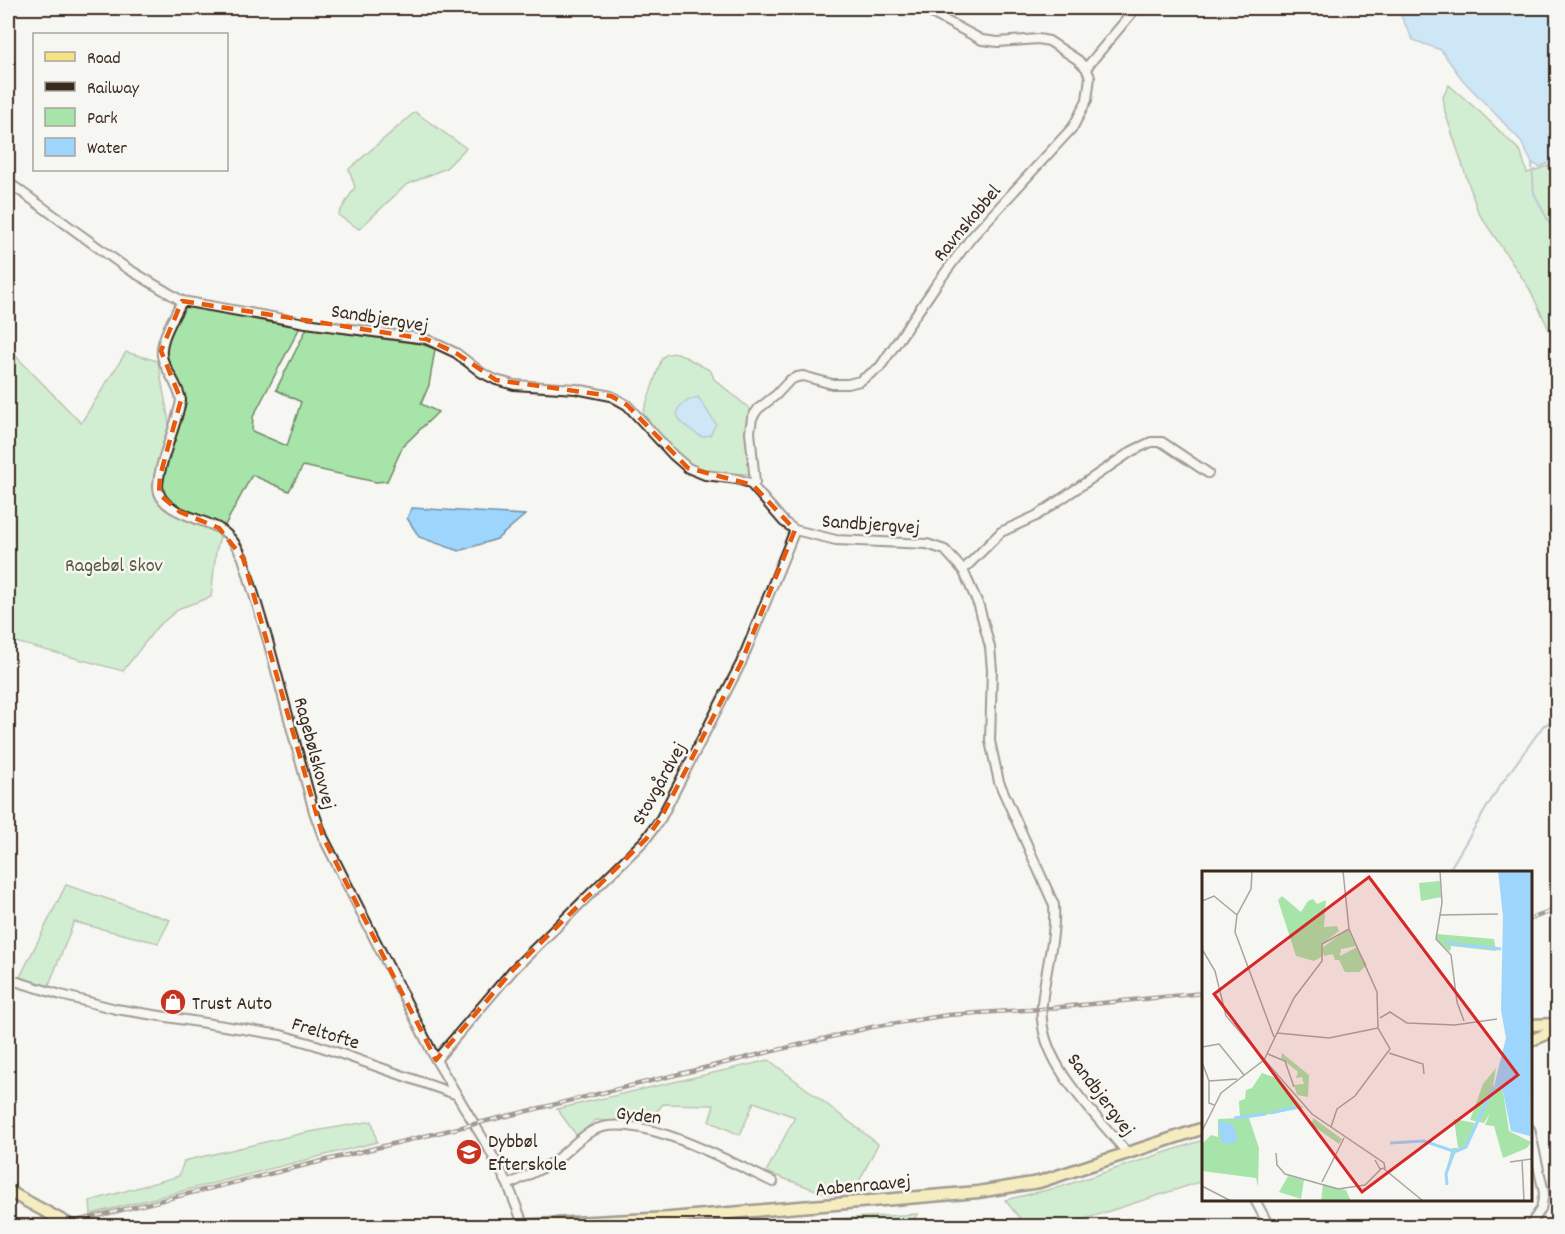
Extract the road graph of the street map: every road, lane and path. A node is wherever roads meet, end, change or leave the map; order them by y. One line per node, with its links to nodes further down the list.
1 (922, 8): 3 (street)
2 (1136, 8): 3 (street)
3 (1086, 68): 7 (street, Ravnskobbel)
4 (8, 182): 5 (street, Sandbjergvej)
5 (182, 301): 7 (street, Sandbjergvej); 15 (street, Ragebølskovvej)
6 (1208, 473): 9 (street)
7 (753, 485): 8 (street, Sandbjergvej)
8 (795, 530): 9 (street, Sandbjergvej); 15 (street, Stovgårdvej)
9 (963, 570): 19 (street, Sandbjergvej)
10 (8, 979): 16 (street, Freltofte)
11 (1557, 1024): 12 (main road)
12 (1532, 1026)
13 (1557, 1029): 14 (main road)
14 (1532, 1042)
15 (436, 1060): 16 (street, Ragebølskovvej)
16 (455, 1094): 21 (street, Ragebølskovvej)
17 (1202, 1128): 19 (main road, Aabenraavej)
18 (1532, 1138): 28 (street)
19 (1125, 1155): 24 (main road, Aabenraavej)
20 (773, 1182): 21 (street, Gyden)
21 (508, 1185): 24 (street, Ragebølskovvej)
22 (8, 1191): 25 (main road)
23 (1256, 1201): 27 (street)
24 (524, 1226): 26 (main road, Aabenraavej)
25 (72, 1227)
26 (516, 1227)
27 (1269, 1227)
28 (1530, 1227)

